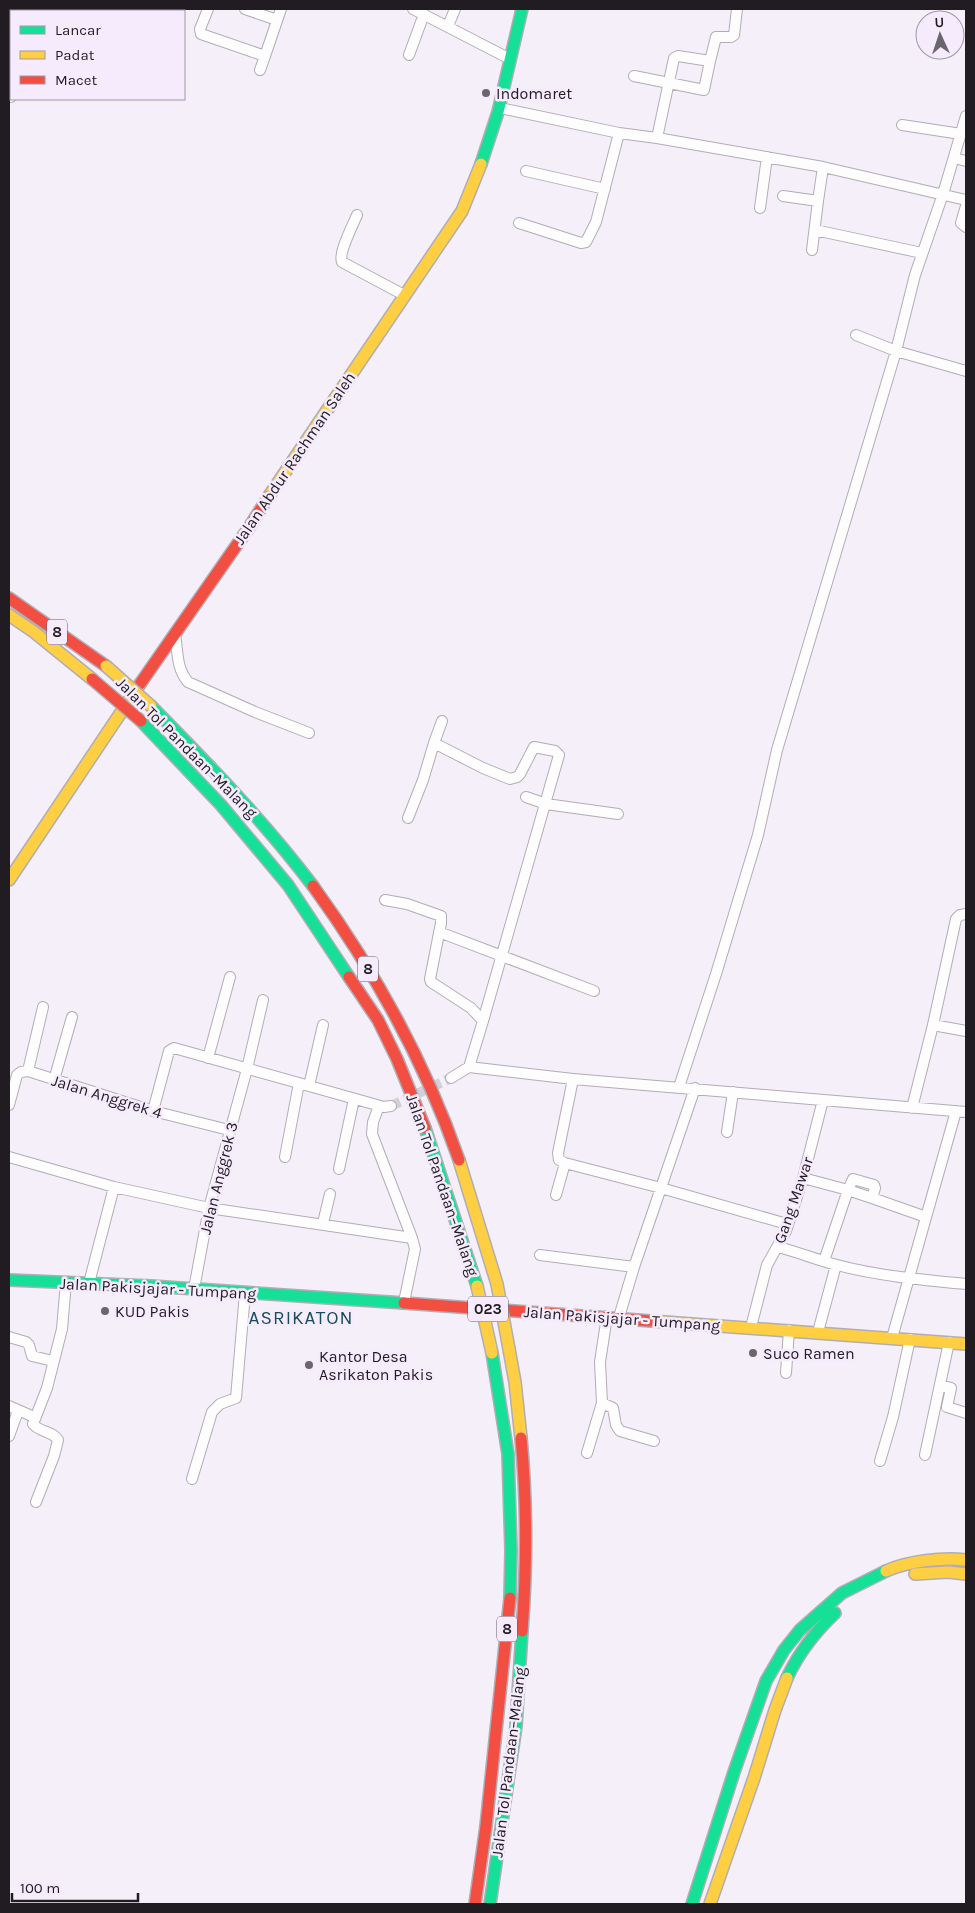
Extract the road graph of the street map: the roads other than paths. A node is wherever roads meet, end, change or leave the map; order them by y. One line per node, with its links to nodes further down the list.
1 (208, 9): 12 (street)
2 (245, 9): 9 (street)
3 (281, 9): 9 (street)
4 (412, 9): 8 (street)
5 (455, 9): 10 (street)
6 (522, 9): 13 (main road, Jalan Abdur Rachman Saleh)
7 (737, 9): 14 (street)
8 (424, 14): 10 (street); 11 (street)
9 (277, 20): 12 (street)
10 (448, 26): 13 (street)
11 (409, 55)
12 (264, 56): 15 (street)
13 (510, 59): 18 (main road, Jalan Abdur Rachman Saleh)
14 (710, 61): 17 (street); 17 (street)
15 (260, 70)
16 (634, 76): 17 (street)
17 (668, 83): 23 (street)
18 (500, 108): 21 (street); 42 (main road, Jalan Abdur Rachman Saleh)
19 (966, 120): 22 (street)
20 (902, 125): 22 (street)
21 (619, 133): 23 (street); 29 (street)
22 (961, 134): 25 (street)
23 (657, 138): 24 (street)
24 (767, 157): 27 (street); 35 (street)
25 (954, 158): 26 (street); 30 (street)
26 (966, 162)
27 (824, 167): 30 (street); 33 (street)
28 (526, 171): 29 (street)
29 (605, 188): 37 (street)
30 (944, 194): 32 (street); 41 (street)
31 (783, 196): 33 (street)
32 (966, 200)
33 (818, 201): 39 (street)
34 (966, 206): 38 (street)
35 (760, 208)
36 (357, 214): 42 (street)
37 (519, 223)
38 (966, 227)
39 (815, 230): 40 (street); 41 (street)
40 (812, 250)
41 (922, 253): 44 (street)
42 (404, 295): 48 (main road, Jalan Abdur Rachman Saleh)
43 (856, 335): 44 (street)
44 (896, 351): 45 (street); 78 (street)
45 (966, 371)
46 (9, 598): 144 (main road, Jalan Tol Pandaan–Malang / 8, bridge)
47 (9, 615): 146 (main road, Jalan Tol Pandaan–Malang / 8, bridge)
48 (175, 634): 50 (street); 56 (main road, Jalan Abdur Rachman Saleh)
49 (442, 721): 51 (street)
50 (309, 733)
51 (434, 743): 53 (street); 55 (street)
52 (526, 797): 53 (street)
53 (546, 804): 54 (street); 60 (street)
54 (618, 814)
55 (408, 818)
56 (9, 880)
57 (385, 900): 59 (street)
58 (966, 914): 68 (street)
59 (439, 932): 60 (street); 66 (street)
60 (501, 956): 62 (street); 66 (street)
61 (230, 977): 70 (street)
62 (594, 991)
63 (263, 1000): 72 (street, Jalan Anggrek 3)
64 (43, 1007): 73 (street)
65 (72, 1017): 76 (street)
66 (483, 1021): 71 (street)
67 (323, 1025): 77 (street)
68 (933, 1025): 69 (street); 86 (street)
69 (966, 1031)
70 (208, 1058): 72 (street); 87 (street)
71 (469, 1067): 74 (street); 75 (street)
72 (247, 1069): 77 (street); 89 (street, Jalan Anggrek 3)
73 (28, 1071): 76 (street, Jalan Anggrek 4); 83 (street)
74 (451, 1078)
75 (573, 1079): 78 (street); 93 (street)
76 (54, 1080): 87 (street, Jalan Anggrek 4)
77 (304, 1085): 81 (street); 92 (street)
78 (679, 1087): 79 (street)
79 (694, 1088): 80 (street); 97 (street)
80 (733, 1092): 82 (street); 90 (street)
81 (354, 1098): 84 (street); 94 (street)
82 (823, 1100): 86 (street); 95 (street, Gang Mawar)
83 (9, 1105)
84 (379, 1106): 85 (street); 105 (street)
85 (391, 1106)
86 (912, 1108): 88 (street)
87 (153, 1111): 89 (street, Jalan Anggrek 4)
88 (961, 1112): 102 (street)
89 (229, 1130): 101 (street, Jalan Anggrek 3)
90 (727, 1132)
91 (9, 1157): 96 (street)
92 (285, 1157)
93 (565, 1163): 97 (street); 100 (street)
94 (339, 1169)
95 (803, 1178): 98 (street); 104 (street, Gang Mawar)
96 (114, 1187): 101 (street); 114 (street)
97 (661, 1188): 104 (street); 110 (street)
98 (848, 1190): 102 (street); 108 (street)
99 (330, 1194): 103 (street)
100 (556, 1195)
101 (209, 1208): 103 (street); 116 (street, Jalan Anggrek 3)
102 (926, 1217): 111 (street)
103 (323, 1223): 105 (street)
104 (787, 1224): 106 (street, Gang Mawar)
105 (412, 1238): 118 (street)
106 (778, 1247): 108 (street); 120 (street, Gang Mawar)
107 (540, 1255): 110 (street)
108 (824, 1261): 109 (street)
109 (836, 1265): 111 (street); 122 (street)
110 (634, 1267): 119 (street)
111 (909, 1278): 115 (street); 124 (street)
112 (9, 1280): 113 (main road, Jalan Pakisjajar - Tumpang / 023)
113 (66, 1282): 114 (main road, Jalan Pakisjajar - Tumpang / 023); 128 (street)
114 (89, 1283): 116 (main road, Jalan Pakisjajar - Tumpang / 023)
115 (966, 1284)
116 (194, 1289): 117 (main road, Jalan Pakisjajar - Tumpang / 023)
117 (245, 1293): 118 (main road, Jalan Pakisjajar - Tumpang / 023); 140 (street)
118 (404, 1302): 119 (main road, Jalan Pakisjajar - Tumpang / 023)
119 (613, 1317): 120 (main road, Jalan Pakisjajar - Tumpang / 023); 131 (street)
120 (752, 1327): 121 (main road, Jalan Pakisjajar - Tumpang / 023)
121 (789, 1330): 122 (main road, Jalan Pakisjajar - Tumpang / 023); 129 (street)
122 (818, 1332): 124 (main road, Jalan Pakisjajar - Tumpang / 023)
123 (9, 1338): 128 (street)
124 (892, 1338): 125 (main road, Jalan Pakisjajar - Tumpang / 023)
125 (910, 1339): 126 (main road, Jalan Pakisjajar - Tumpang / 023); 139 (street)
126 (949, 1342): 127 (main road, Jalan Pakisjajar - Tumpang / 023); 130 (street)
127 (966, 1344)
128 (53, 1361): 134 (street)
129 (786, 1374)
130 (940, 1385): 133 (street); 138 (street)
131 (602, 1403): 136 (street); 137 (street)
132 (14, 1409): 134 (street); 135 (street)
133 (966, 1412)
134 (34, 1417): 141 (street)
135 (9, 1436)
136 (654, 1441)
137 (587, 1454)
138 (925, 1455)
139 (880, 1461)
140 (192, 1479)
141 (38, 1499)
142 (966, 1560): 148 (main road)
143 (966, 1574): 149 (main road)
144 (511, 1766): 145 (main road); 147 (main road, Jalan Tol Pandaan–Malang / 8)
145 (506, 1876)
146 (475, 1904)
147 (490, 1904)
148 (692, 1904)
149 (710, 1904)

